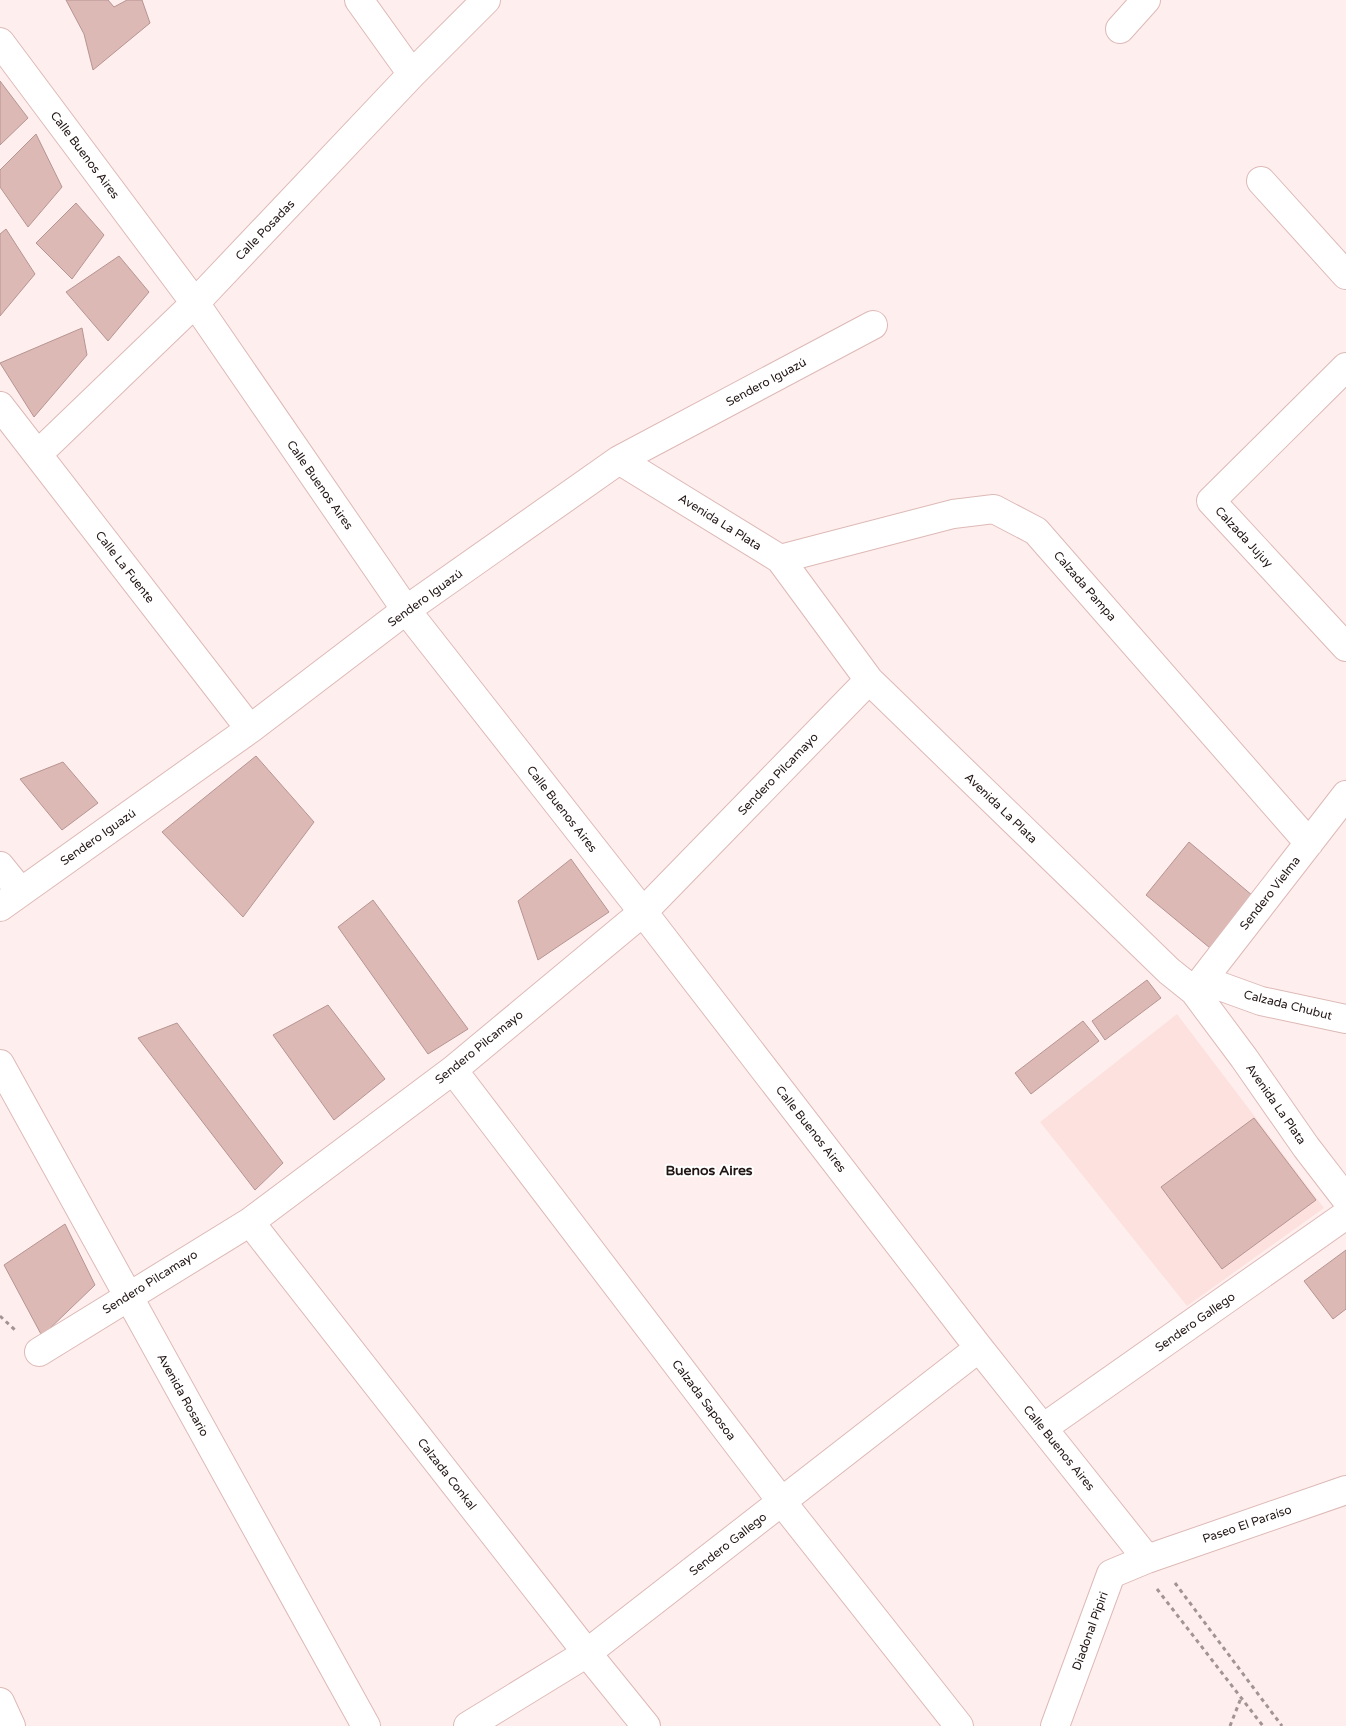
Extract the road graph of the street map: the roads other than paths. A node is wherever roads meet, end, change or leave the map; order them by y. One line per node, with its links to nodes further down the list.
1 (359, 0): 6 (street)
2 (486, 0): 6 (street, Calle Posadas)
3 (1146, 0): 4 (street)
4 (1120, 29)
5 (0, 42): 9 (street, Calle Buenos Aires)
6 (412, 74): 9 (street, Calle Posadas)
7 (1261, 181): 8 (street)
8 (1346, 275)
9 (195, 303): 13 (street, Calle Posadas); 16 (street, Calle Buenos Aires)
10 (873, 325): 14 (street, Sendero Iguazú)
11 (1346, 367): 17 (street, Calzada Jujuy)
12 (0, 406): 13 (street, Calle La Fuente)
13 (38, 454): 19 (street, Calle La Fuente)
14 (619, 460): 15 (street, Avenida La Plata); 16 (street, Sendero Iguazú)
15 (780, 559): 18 (street, Avenida La Plata); 21 (street, Calzada Pampa)
16 (406, 610): 19 (street, Sendero Iguazú); 24 (street, Calle Buenos Aires)
17 (1346, 647)
18 (869, 680): 24 (street, Sendero Pilcamayo); 25 (street, Avenida La Plata)
19 (250, 729): 23 (street, Sendero Iguazú)
20 (1346, 796): 21 (street, Sendero Vielma)
21 (1309, 843): 25 (street, Sendero Vielma)
22 (0, 866): 23 (street)
23 (11, 899)
24 (643, 912): 28 (street, Sendero Pilcamayo); 33 (street, Calle Buenos Aires)
25 (1198, 985): 26 (street, Calzada Chubut); 29 (street, Avenida La Plata)
26 (1346, 1020)
27 (0, 1064): 32 (street, Avenida Rosario)
28 (452, 1070): 31 (street, Sendero Pilcamayo); 37 (street, Calzada Saposoa)
29 (1346, 1199)
30 (1346, 1215): 35 (street, Sendero Gallego)
31 (250, 1222): 32 (street, Sendero Pilcamayo); 39 (street, Calzada Conkal)
32 (128, 1296): 34 (street, Sendero Pilcamayo); 42 (street, Avenida Rosario)
33 (979, 1348): 35 (street, Calle Buenos Aires); 37 (street, Sendero Gallego)
34 (39, 1352)
35 (1043, 1428): 38 (street, Calle Buenos Aires)
36 (1346, 1490): 38 (street, Paseo El Paraíso)
37 (782, 1502): 39 (street, Sendero Gallego); 45 (street, Calzada Saposoa)
38 (1146, 1560): 46 (street, Diadonal Pipiri)
39 (587, 1653): 43 (street, Sendero Gallego); 44 (street, Calzada Conkal)
40 (0, 1702): 41 (street)
41 (11, 1726)
42 (366, 1726)
43 (468, 1726)
44 (646, 1726)
45 (959, 1726)
46 (1055, 1726)

